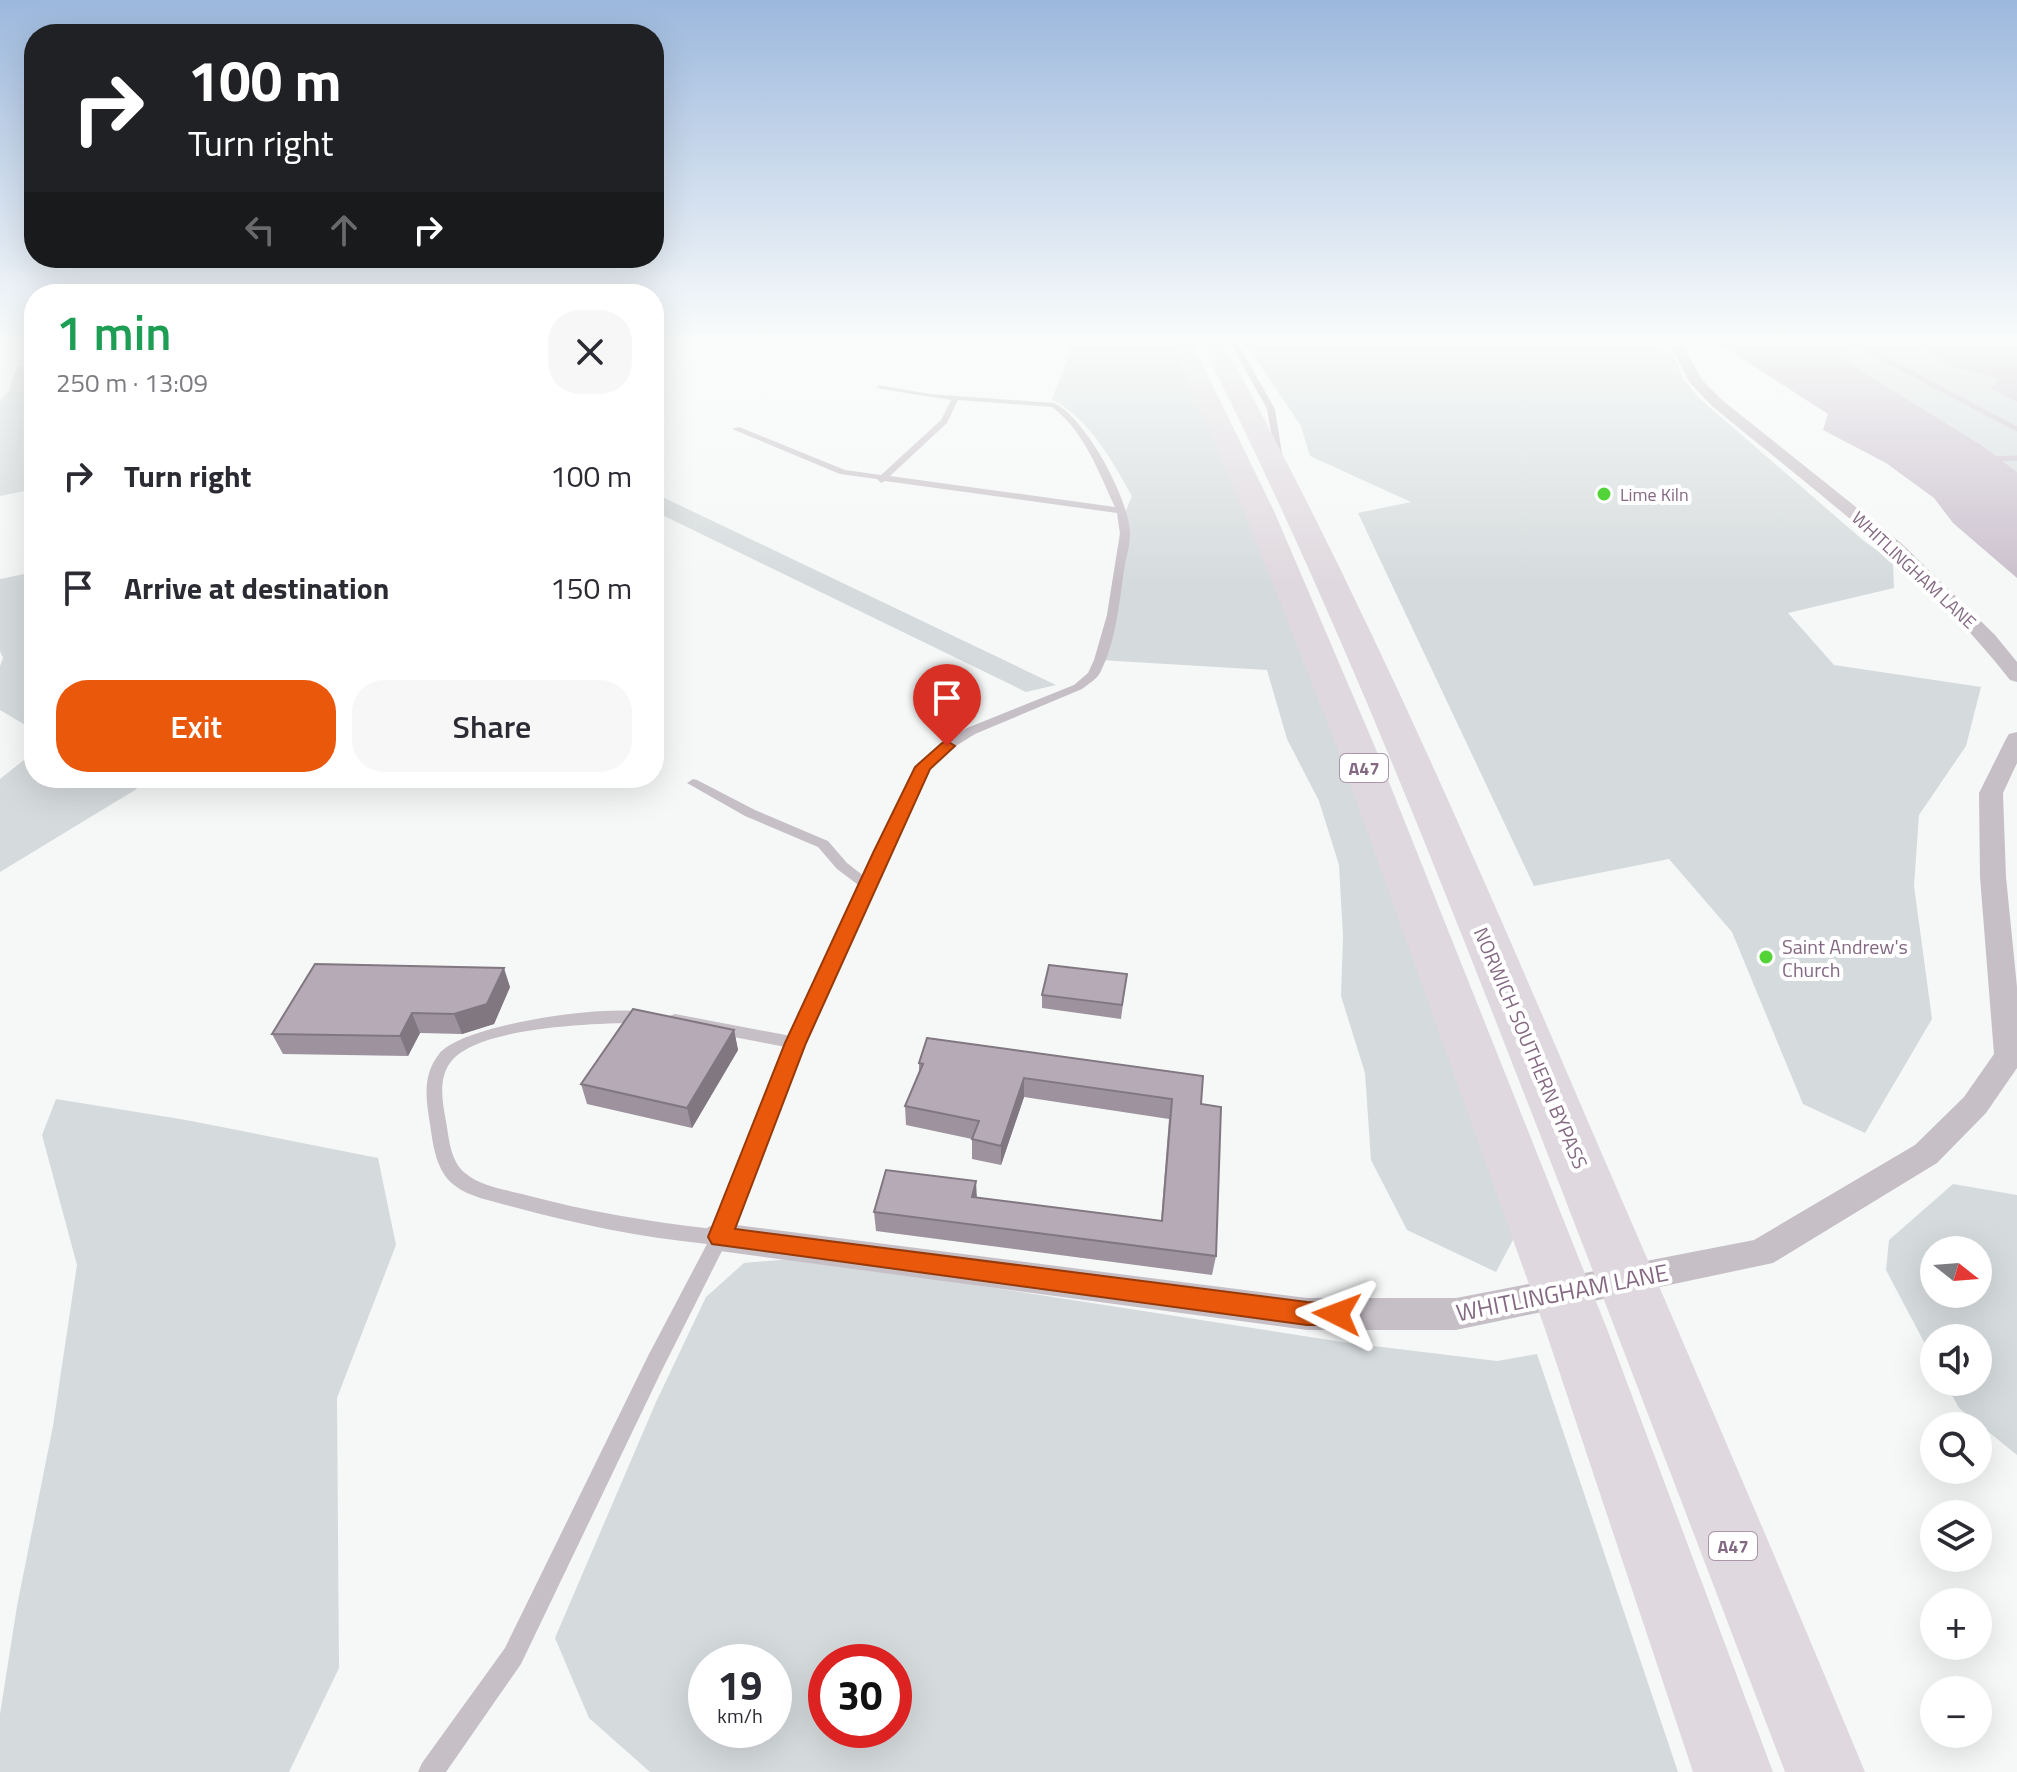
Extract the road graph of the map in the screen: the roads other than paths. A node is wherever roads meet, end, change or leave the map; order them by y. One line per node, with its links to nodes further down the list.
1 (945, 420): 8 (lane)
2 (1072, 420): 10 (lane)
3 (1216, 420): 18 (highway, A47)
4 (1254, 420): 9 (highway, NORWICH SOUTHERN BYPASS / A47)
5 (1273, 420): 9 (lane)
6 (1738, 420): 11 (street, WHITLINGHAM LANE)
7 (736, 429): 8 (lane)
8 (881, 480): 10 (lane)
9 (1283, 482): 19 (highway, NORWICH SOUTHERN BYPASS / A47)
10 (1121, 511): 14 (lane)
11 (2017, 676)
12 (2017, 739): 16 (street, WHITLINGHAM LANE)
13 (693, 783): 14 (lane)
14 (867, 885): 15 (lane)
15 (796, 1043): 16 (lane); 16 (lane)
16 (720, 1237): 17 (lane)
17 (431, 1772)
18 (1733, 1772)
19 (1825, 1772)

